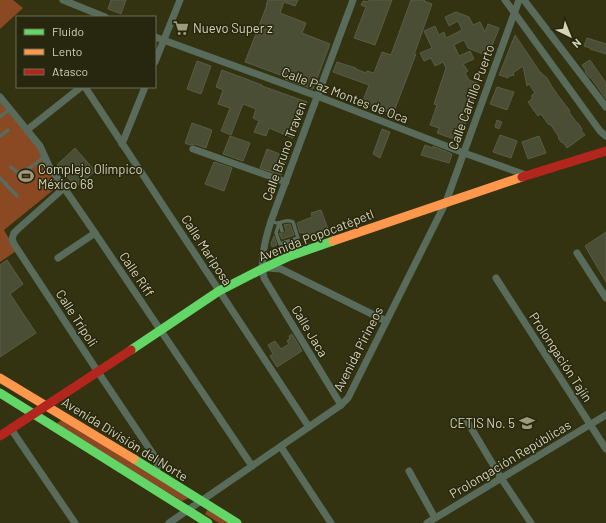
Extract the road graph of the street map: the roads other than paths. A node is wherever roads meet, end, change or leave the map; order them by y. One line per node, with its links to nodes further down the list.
1 (63, 0): 8 (street)
2 (180, 0): 10 (street)
3 (353, 0): 15 (street, Calle Bruno Traven)
4 (505, 0): 7 (street)
5 (519, 0): 7 (street, Calle Carrillo Puerto)
6 (524, 0): 17 (street)
7 (514, 12): 23 (street); 27 (street, Calle Carrillo Puerto)
8 (103, 16)
9 (156, 37): 10 (street, Calle Paz Montes de Oca)
10 (164, 40): 11 (street); 15 (street, Calle Paz Montes de Oca)
11 (156, 60)
12 (80, 88): 21 (street)
13 (86, 88): 24 (street, Calle Mariposa)
14 (145, 88): 24 (street)
15 (317, 96): 27 (street, Calle Paz Montes de Oca); 32 (street, Calle Bruno Traven)
16 (0, 97): 18 (street, Calle Riff)
17 (606, 107)
18 (10, 109): 19 (lane); 21 (street, Calle Riff)
19 (0, 117)
20 (8, 130): 22 (lane)
21 (27, 130): 28 (street, Calle Riff)
22 (0, 136)
23 (606, 136)
24 (122, 144): 46 (street, Calle Mariposa)
25 (193, 149): 32 (street)
26 (606, 151): 30 (main road, Avenida Popocatépetl)
27 (464, 153): 30 (street, Calle Paz Montes de Oca); 35 (street, Calle Carrillo Puerto)
28 (45, 156): 29 (lane); 33 (street, Calle Riff)
29 (11, 167)
30 (527, 176): 35 (main road, Avenida Popocatépetl)
31 (0, 178): 34 (lane)
32 (286, 182): 36 (street, Calle Bruno Traven)
33 (64, 188): 39 (street, Calle Riff); 50 (street, Calle Trípoli)
34 (17, 196)
35 (446, 202): 42 (main road, Avenida Popocatépetl); 48 (street, Avenida Pirineos)
36 (270, 221): 37 (lane); 44 (street, Calle Bruno Traven)
37 (279, 223): 38 (lane); 40 (lane); 40 (lane)
38 (282, 232)
39 (95, 233): 43 (street); 49 (street, Calle Riff)
40 (286, 242): 42 (lane)
41 (577, 253): 47 (street)
42 (290, 256): 44 (main road, Avenida Popocatépetl)
43 (58, 258)
44 (262, 268): 46 (main road, Avenida Popocatépetl); 48 (street); 56 (street, Calle Jaca)
45 (496, 278): 60 (street, Prolongación Tajín)
46 (219, 291): 49 (main road, Avenida Popocatépetl); 61 (street, Calle Mariposa)
47 (606, 298)
48 (386, 321): 56 (street, Avenida Pirineos)
49 (161, 331): 50 (main road, Avenida Popocatépetl); 66 (street, Calle Riff)
50 (98, 372): 55 (main road, Avenida Popocatépetl); 68 (street, Calle Trípoli)
51 (0, 378): 53 (main road, Avenida División del Norte)
52 (0, 389): 53 (main road)
53 (21, 390): 55 (main road, Avenida División del Norte)
54 (0, 393): 57 (main road, Avenida División del Norte)
55 (46, 405): 57 (main road, Avenida Popocatépetl); 68 (main road, Avenida División del Norte)
56 (341, 405): 61 (street, Avenida Pirineos)
57 (33, 414): 62 (main road, Avenida Popocatépetl); 71 (main road, Avenida División del Norte)
58 (606, 415): 60 (street, Prolongación Repúblicas)
59 (467, 421): 69 (street)
60 (590, 425): 65 (street, Prolongación Tajín); 69 (street, Prolongación Repúblicas)
61 (309, 427): 64 (street, Avenida Pirineos)
62 (11, 429): 63 (main road, Avenida Popocatépetl); 73 (street)
63 (0, 436)
64 (281, 447): 66 (street, Avenida Pirineos); 77 (street)
65 (606, 449)
66 (252, 466): 70 (street, Avenida Pirineos)
67 (409, 471): 72 (street)
68 (156, 472): 70 (main road, Avenida División del Norte)
69 (501, 478): 72 (street, Prolongación Repúblicas); 79 (street)
70 (201, 501): 71 (street, Avenida Pirineos); 76 (main road, Avenida División del Norte)
71 (188, 510): 74 (street, Avenida Pirineos); 75 (main road, Avenida División del Norte)
72 (435, 518): 78 (street, Prolongación Repúblicas)
73 (75, 523)
74 (169, 523)
75 (208, 523)
76 (237, 523)
77 (331, 523)
78 (427, 523)
79 (531, 523)

